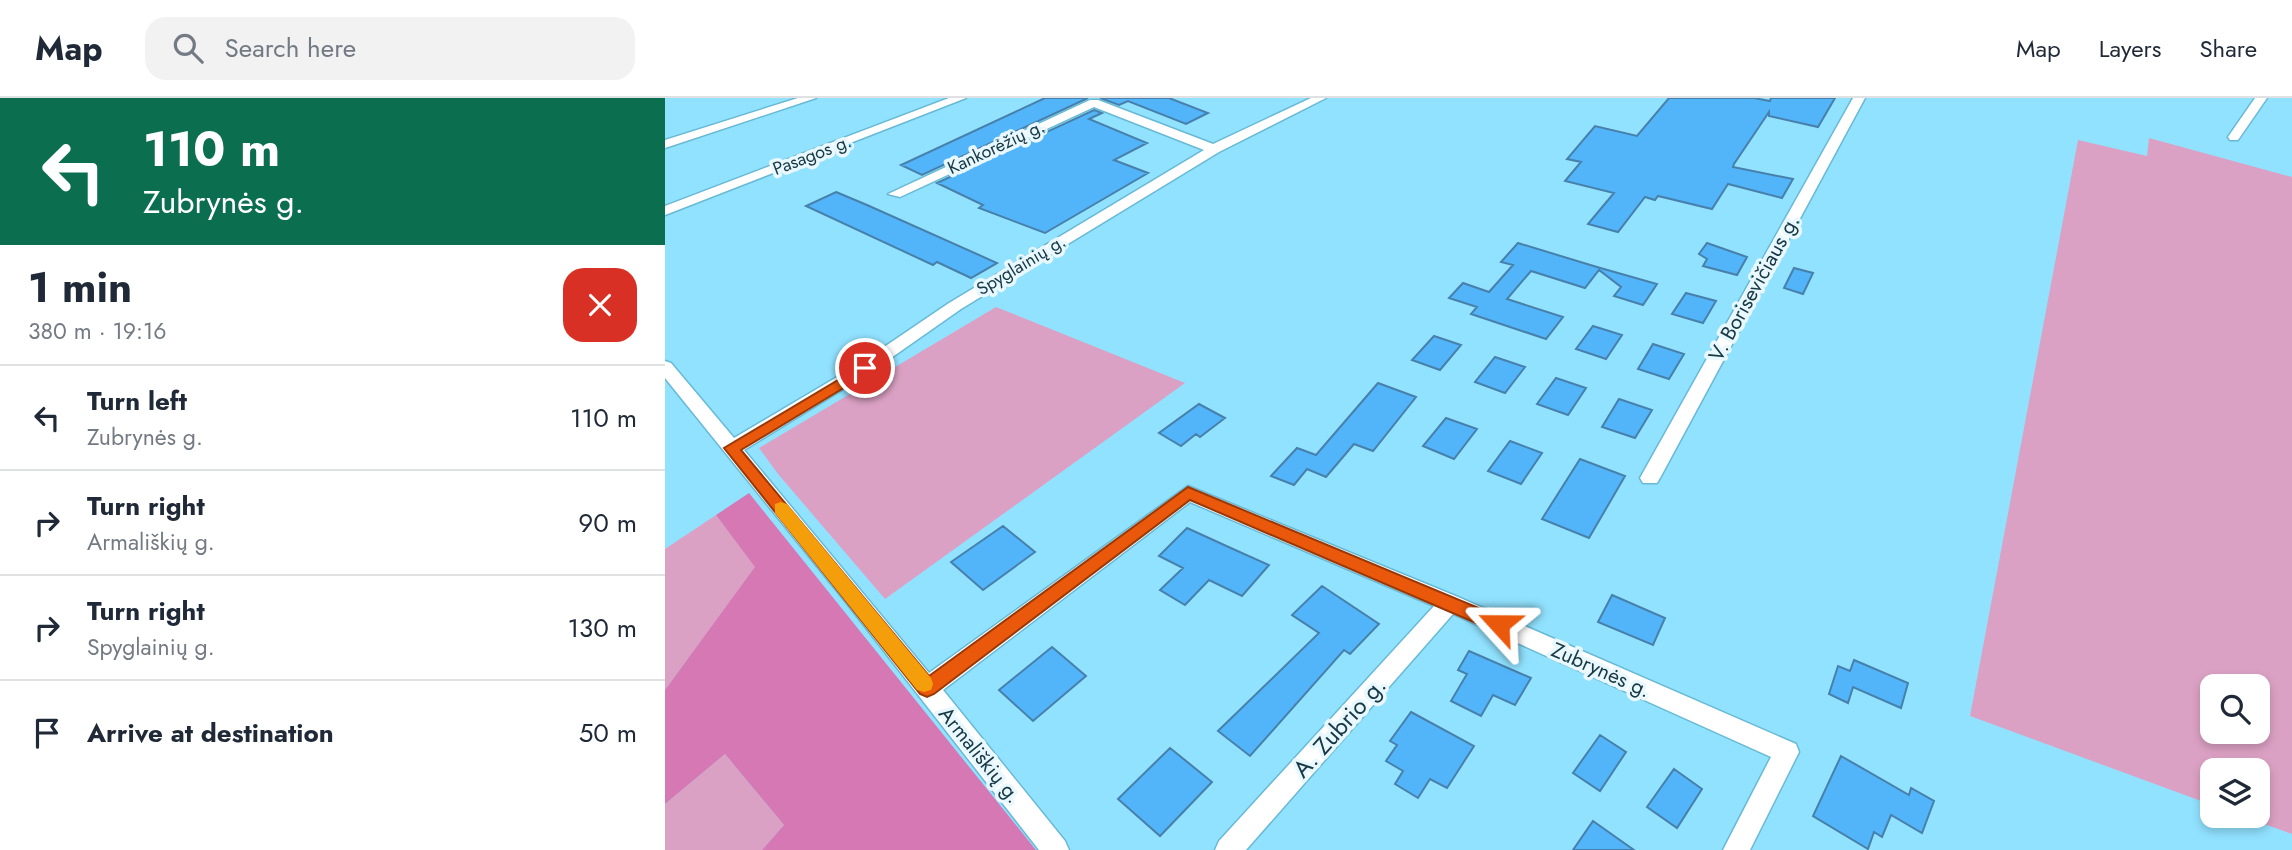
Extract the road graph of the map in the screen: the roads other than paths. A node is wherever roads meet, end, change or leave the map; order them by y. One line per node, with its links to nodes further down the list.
1 (810, 98): 7 (street)
2 (960, 98): 10 (street, Pasagos g.)
3 (1320, 98): 8 (street, Spyglainių g.)
4 (1859, 98): 13 (street, V. Borisevičiaus g.)
5 (2261, 98): 6 (street)
6 (2234, 137)
7 (665, 145)
8 (1215, 149): 9 (street, Kankorėžių g.); 12 (street, Spyglainių g.)
9 (895, 194)
10 (665, 211)
11 (665, 367): 12 (street, Armališkių g.)
12 (732, 448): 15 (street, Armališkių g.)
13 (1650, 478)
14 (1450, 603): 15 (street, Zubrynės g.); 17 (street, A. Zubrio g.); 18 (street, Zubrynės g.)
15 (927, 688): 16 (street, Armališkių g.)
16 (1056, 850)
17 (1228, 850)
18 (1736, 850)

